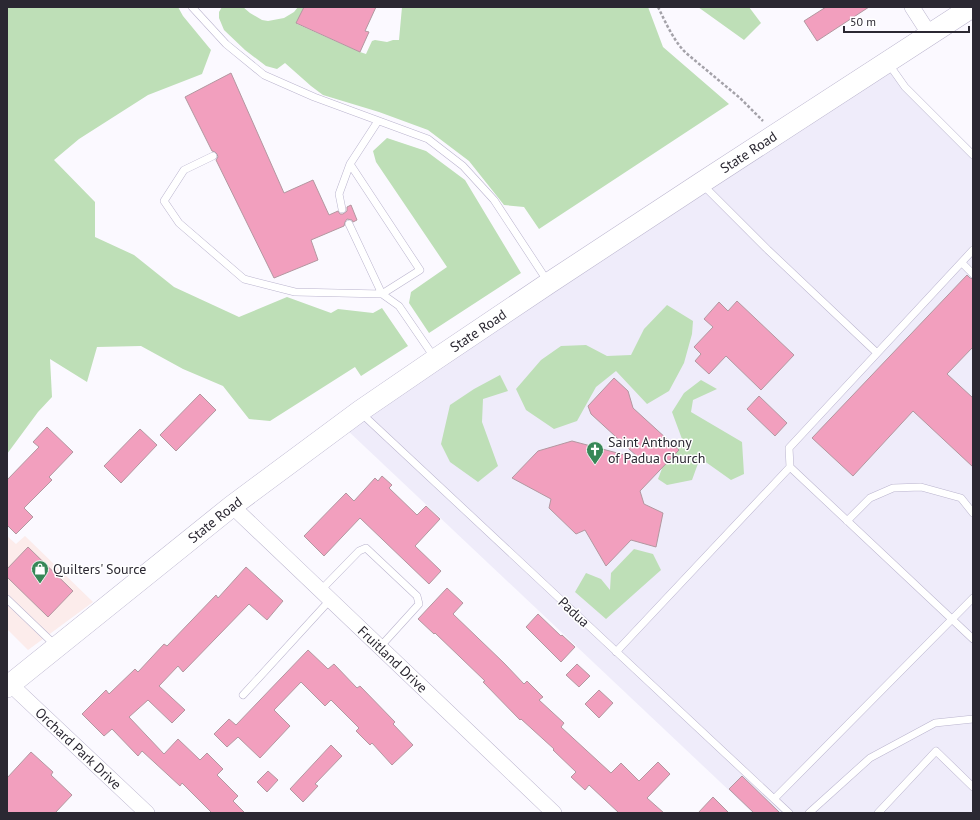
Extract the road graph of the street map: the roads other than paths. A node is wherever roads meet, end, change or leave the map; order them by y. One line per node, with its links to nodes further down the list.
1 (192, 7): 6 (lane)
2 (912, 7): 4 (street)
3 (972, 7): 4 (main road, State Road)
4 (930, 35): 5 (main road, State Road)
5 (888, 62): 7 (lane); 10 (main road, State Road)
6 (378, 121): 9 (lane); 16 (lane)
7 (973, 155)
8 (213, 156): 17 (lane)
9 (350, 164): 11 (lane); 17 (lane)
10 (701, 183): 16 (main road, State Road); 18 (lane)
11 (342, 209)
12 (349, 224): 17 (lane)
13 (973, 250): 14 (lane)
14 (962, 262): 15 (lane); 18 (lane)
15 (973, 274)
16 (549, 284): 19 (main road, State Road)
17 (382, 294): 19 (lane)
18 (877, 353): 21 (lane)
19 (436, 359): 20 (main road, State Road)
20 (360, 411): 22 (main road, State Road); 32 (lane, Padua)
21 (790, 467): 24 (lane); 32 (lane)
22 (232, 506): 25 (street, Fruitland Drive); 30 (main road, State Road)
23 (973, 513): 24 (lane)
24 (847, 521): 28 (lane)
25 (325, 595): 31 (street, Fruitland Drive); 31 (lane); 34 (lane)
26 (973, 598): 28 (lane)
27 (7, 599): 30 (lane)
28 (951, 619): 29 (lane); 37 (lane)
29 (973, 639)
30 (57, 646): 33 (main road, State Road)
31 (380, 647): 39 (street, Fruitland Drive)
32 (616, 652): 37 (lane, Padua)
33 (9, 685): 38 (street, Orchard Park Drive)
34 (243, 695)
35 (973, 720): 41 (lane)
36 (973, 787): 42 (lane)
37 (774, 799): 40 (lane, Padua)
38 (147, 813)
39 (554, 813)
40 (789, 813)
41 (809, 813)
42 (878, 813)

